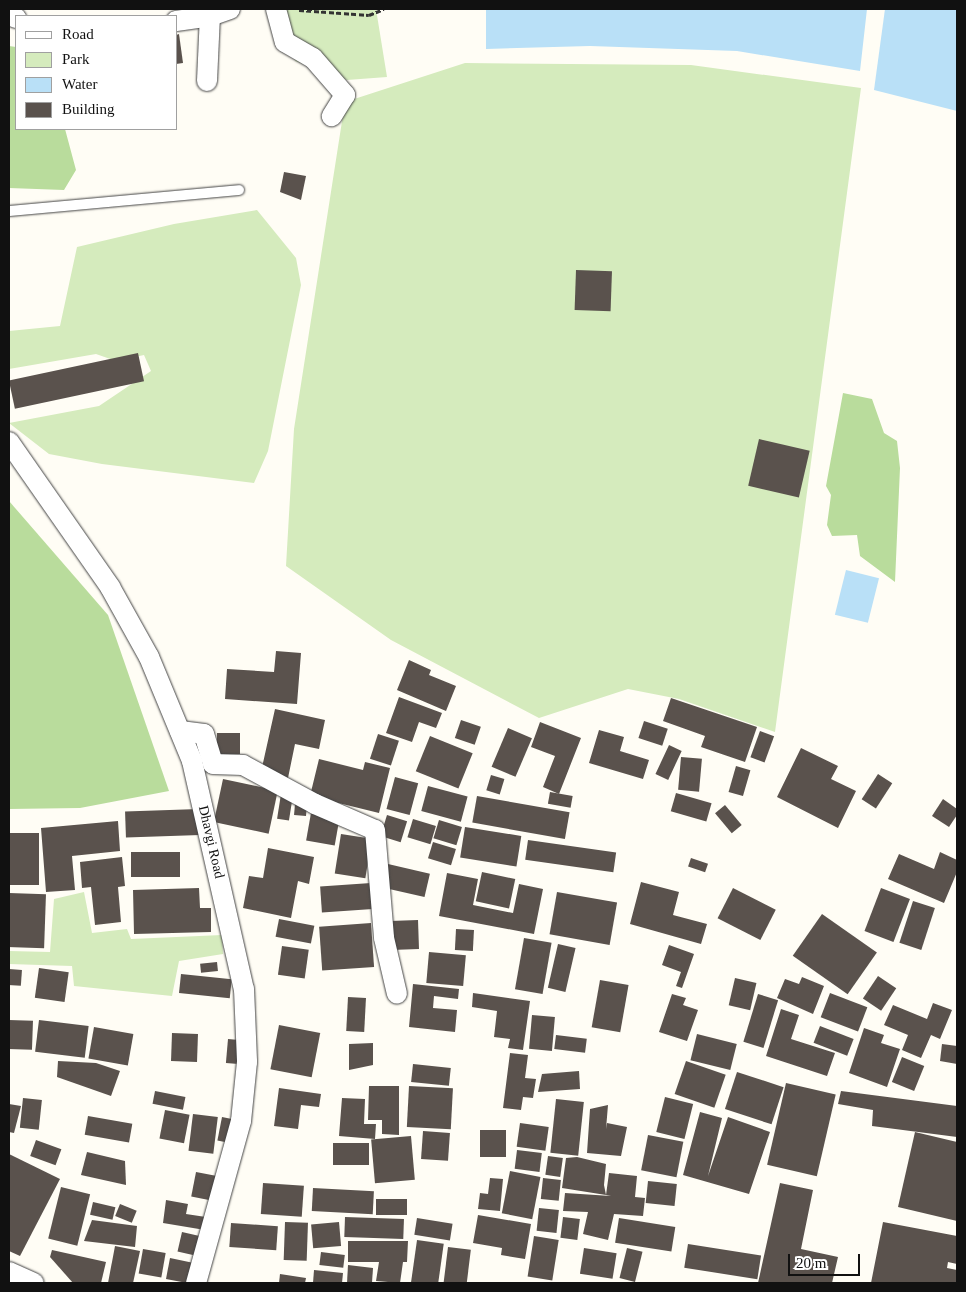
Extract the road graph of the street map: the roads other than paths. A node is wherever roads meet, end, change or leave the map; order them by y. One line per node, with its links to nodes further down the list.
1 (230, 9): 3 (street)
2 (276, 9): 6 (street)
3 (210, 16): 4 (street); 5 (street)
4 (178, 21)
5 (207, 81)
6 (332, 116)
7 (239, 190): 8 (lane)
8 (9, 212)
9 (9, 442): 10 (street, Dhavgi Road)
10 (180, 731): 11 (street); 14 (street, Dhavgi Road)
11 (397, 994)
12 (9, 1272): 13 (street)
13 (34, 1283)
14 (196, 1283)

